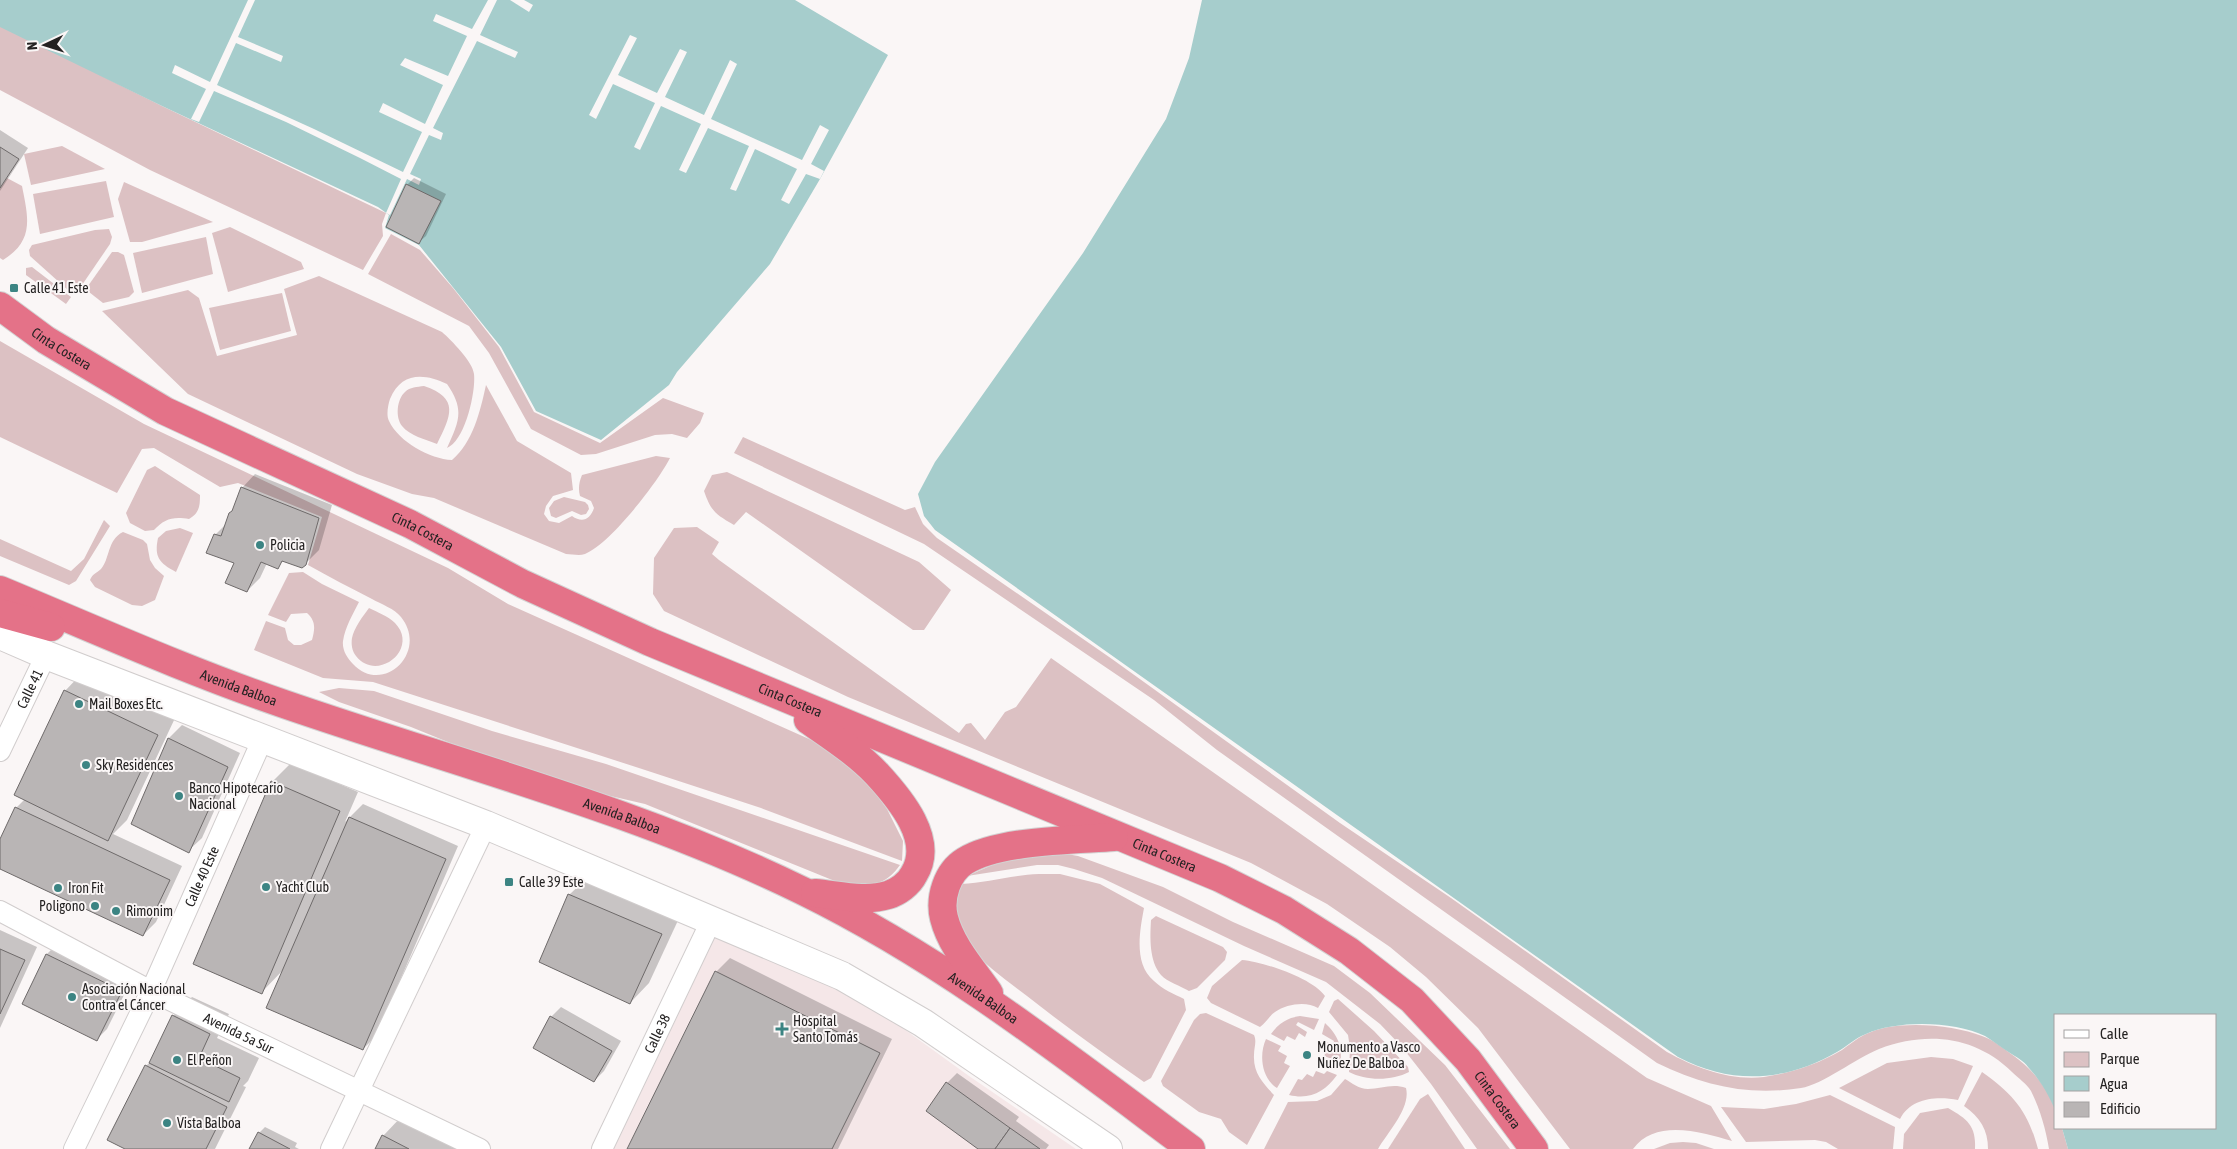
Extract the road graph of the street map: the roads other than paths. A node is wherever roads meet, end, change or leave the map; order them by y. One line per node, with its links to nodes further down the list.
1 (0, 306): 7 (highway, Cinta Costera)
2 (0, 590): 6 (highway, Avenida Balboa)
3 (0, 613): 6 (highway)
4 (0, 634): 5 (main road)
5 (46, 655): 8 (main road); 9 (street, Calle 41)
6 (165, 660): 12 (highway, Avenida Balboa)
7 (770, 692): 11 (highway, Cinta Costera); 12 (highway)
8 (263, 738): 10 (main road); 15 (street, Calle 40 Este)
9 (0, 751)
10 (486, 824): 14 (main road); 17 (street)
11 (1121, 837): 16 (highway); 24 (highway, Cinta Costera)
12 (804, 892): 16 (highway, Avenida Balboa)
13 (0, 911): 15 (street, Avenida 5a Sur)
14 (712, 919): 21 (street, Calle 38); 22 (main road)
15 (151, 991): 17 (street, Avenida 5a Sur); 18 (street, Calle 40 Este)
16 (1000, 1008): 23 (highway, Avenida Balboa)
17 (359, 1091): 19 (street); 20 (street, Avenida 5a Sur)
18 (74, 1149)
19 (331, 1149)
20 (480, 1149)
21 (602, 1149)
22 (1108, 1149)
23 (1191, 1149)
24 (1534, 1149)

